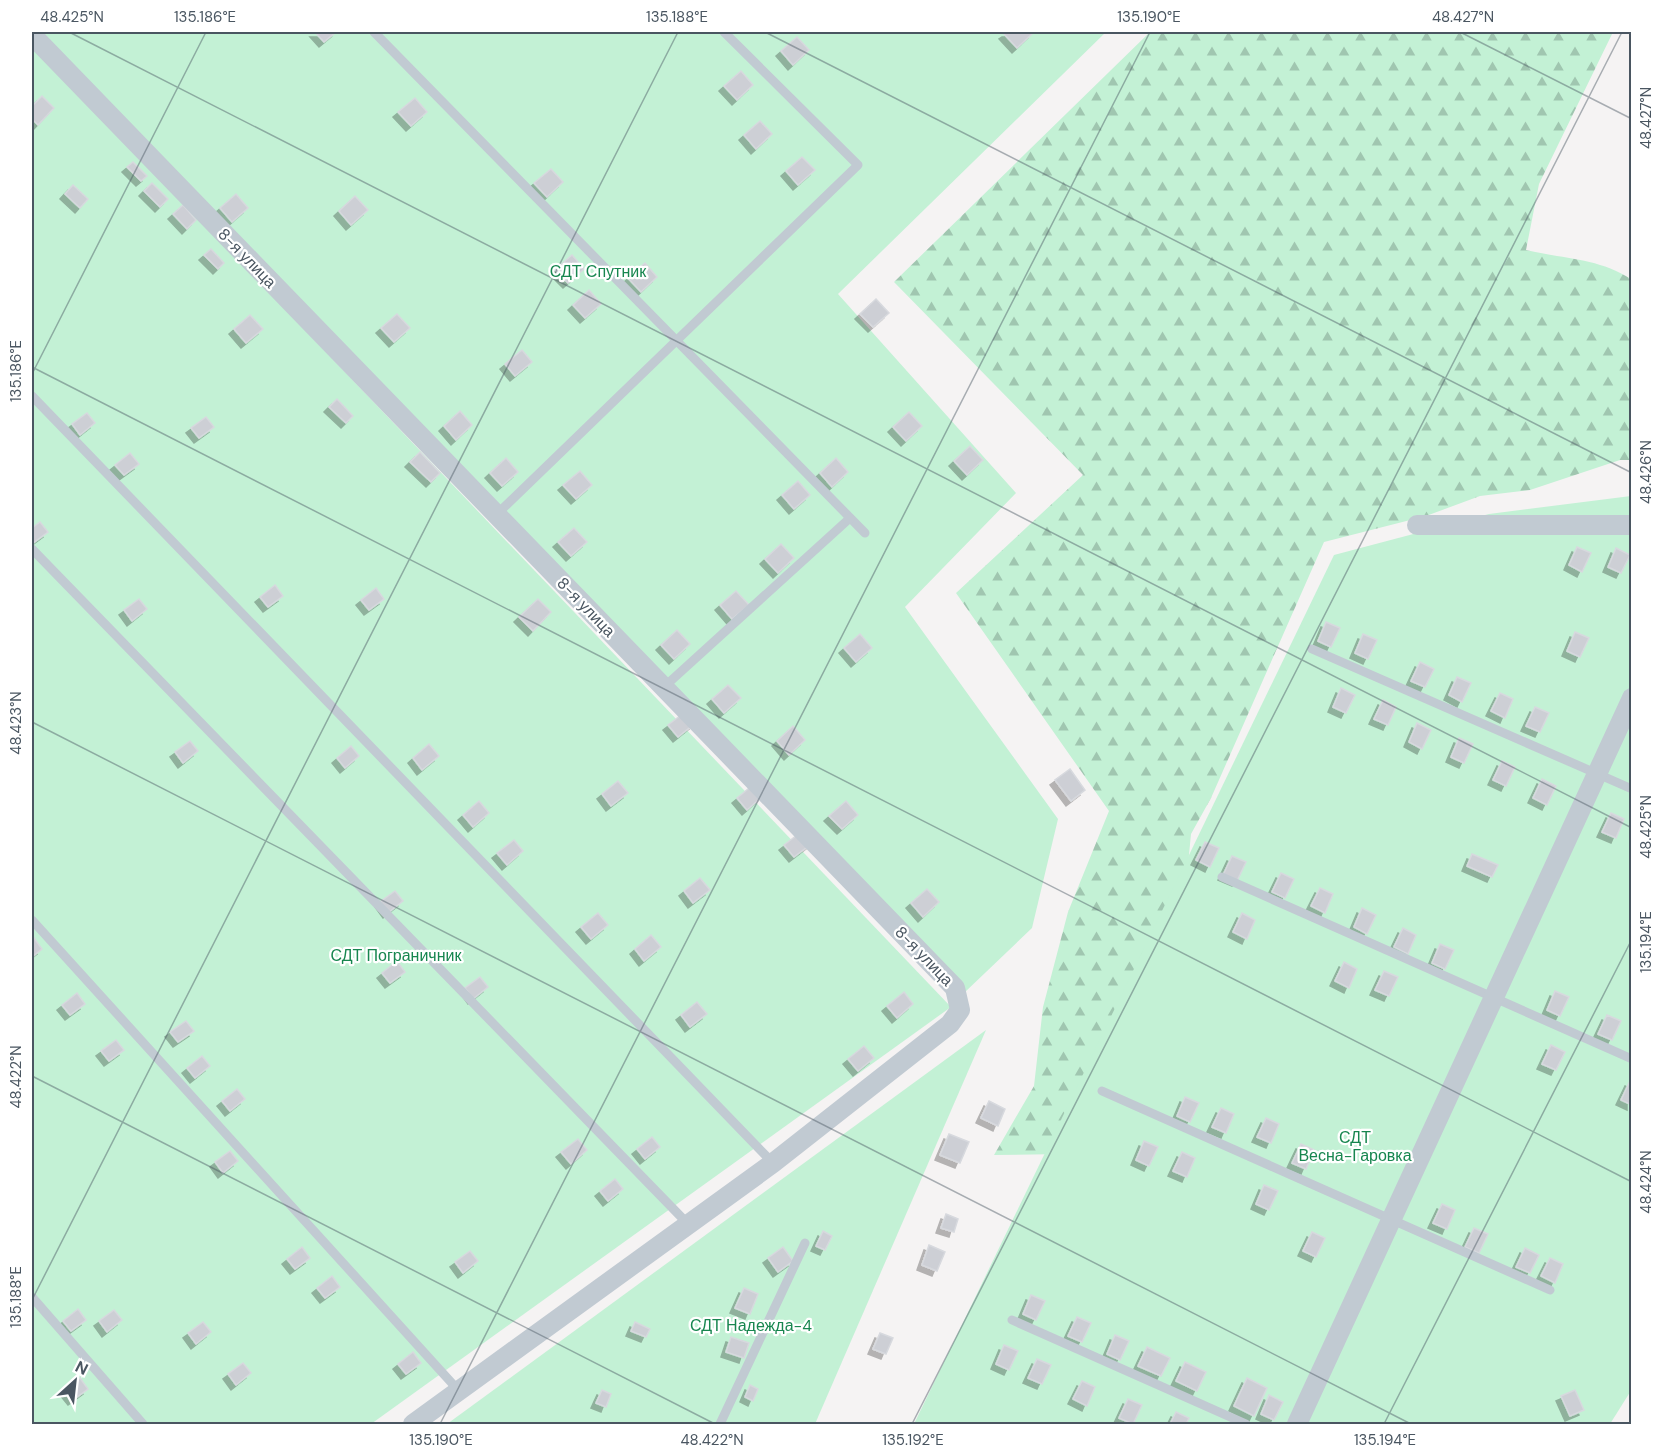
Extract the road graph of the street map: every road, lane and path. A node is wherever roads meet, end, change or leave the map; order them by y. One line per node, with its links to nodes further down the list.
1 (374, 32): 4 (lane)
2 (724, 32): 4 (lane)
3 (32, 35): 6 (street, 8-я улица)
4 (677, 340): 6 (lane); 7 (lane)
5 (32, 396): 22 (lane)
6 (496, 515): 13 (street, 8-я улица)
7 (850, 518): 10 (lane); 13 (lane)
8 (1417, 525): 9 (street)
9 (1632, 525)
10 (865, 533)
11 (32, 549): 24 (lane)
12 (1312, 649): 15 (lane)
13 (664, 687): 22 (street, 8-я улица)
14 (1632, 698): 15 (street)
15 (1596, 773): 16 (lane); 19 (street)
16 (1632, 789)
17 (1222, 877): 19 (lane)
18 (32, 920): 29 (lane)
19 (1495, 998): 20 (lane); 23 (street)
20 (1632, 1059)
21 (1102, 1091): 23 (lane)
22 (773, 1163): 24 (street, 8-я улица)
23 (1391, 1220): 26 (lane); 34 (street)
24 (688, 1224): 29 (street, 8-я улица)
25 (805, 1243): 32 (lane)
26 (1550, 1290)
27 (32, 1297): 30 (lane)
28 (1012, 1320): 33 (lane)
29 (459, 1391): 31 (street, 8-я улица)
30 (143, 1425)
31 (413, 1425)
32 (720, 1425)
33 (1246, 1425)
34 (1297, 1425)

